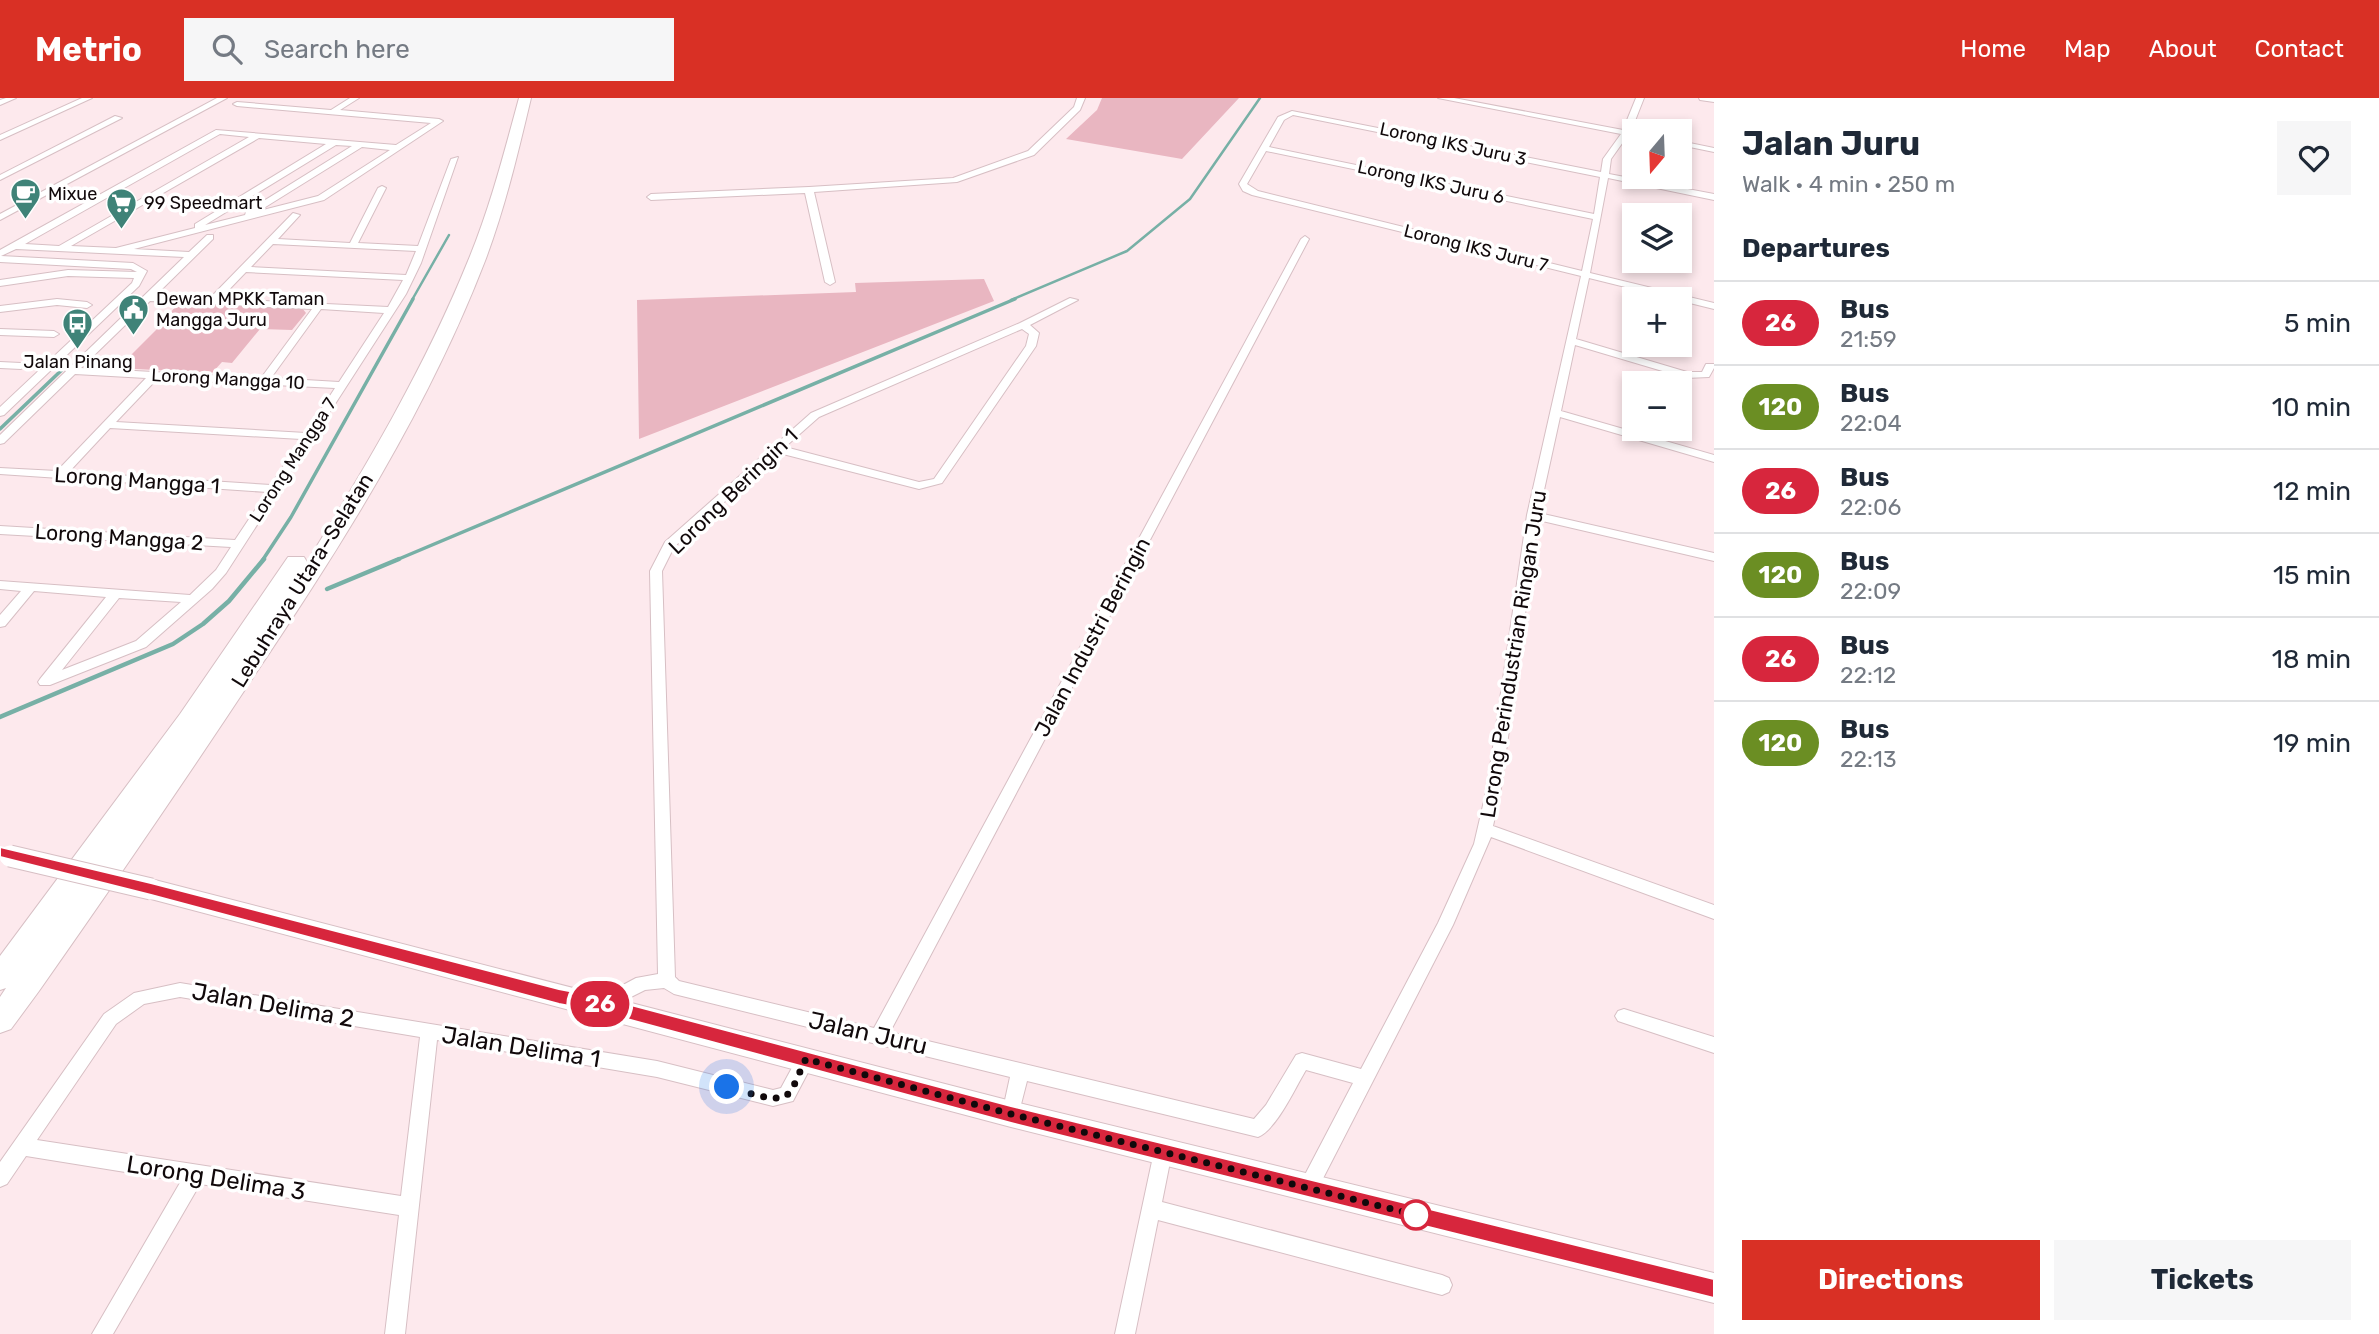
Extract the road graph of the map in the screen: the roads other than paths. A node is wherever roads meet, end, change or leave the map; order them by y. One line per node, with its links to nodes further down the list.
1 (12, 98): 12 (street)
2 (88, 98): 19 (street)
3 (223, 98): 35 (street)
4 (355, 98): 14 (street)
5 (513, 98): 100 (highway, Lebuhraya Utara–Selatan)
6 (525, 98): 104 (highway, Lebuhraya Utara–Selatan)
7 (1081, 98): 31 (street)
8 (1442, 98): 17 (street)
9 (1640, 98): 16 (street, Lorong Perindustrian Ringan Juru)
10 (1703, 98): 11 (street)
11 (1714, 100)
12 (0, 103)
13 (237, 104): 14 (street)
14 (332, 112): 24 (street)
15 (118, 118): 29 (street)
16 (1634, 119)
17 (1622, 132)
18 (258, 135): 20 (street); 45 (street); 46 (street)
19 (0, 138)
20 (335, 142): 22 (street); 38 (street)
21 (1622, 143): 28 (street, Lorong Perindustrian Ringan Juru)
22 (360, 145): 24 (street); 37 (street)
23 (1692, 145): 26 (street)
24 (398, 148): 37 (street)
25 (1264, 148): 28 (street, Lorong IKS Juru 3); 36 (street, Lorong IKS Juru 6); 54 (street, Lorong IKS Juru 7)
26 (1714, 150)
27 (454, 159): 47 (street, Lorong Mangga 7)
28 (1605, 175): 33 (street, Lorong IKS Juru 3); 36 (street, Lorong Perindustrian Ringan Juru)
29 (0, 178)
30 (382, 188): 44 (street)
31 (809, 190): 32 (street); 57 (street)
32 (650, 197)
33 (1714, 197)
34 (296, 215): 41 (street)
35 (0, 217)
36 (1598, 217): 54 (street, Lorong Perindustrian Ringan Juru)
37 (238, 221): 38 (street)
38 (185, 234): 42 (street)
39 (210, 237): 50 (street)
40 (1305, 239): 106 (street, Jalan Industri Beringin)
41 (271, 241): 44 (street); 52 (street)
42 (151, 242): 48 (street); 49 (street)
43 (0, 245): 45 (street)
44 (353, 245): 47 (street)
45 (14, 246): 46 (street); 51 (street)
46 (61, 248): 48 (street)
47 (419, 249): 55 (street, Lorong Mangga 7)
48 (117, 251): 49 (street)
49 (144, 252): 50 (street)
50 (191, 255): 59 (street)
51 (0, 256): 53 (street)
52 (244, 269): 55 (street); 61 (street)
53 (142, 275): 56 (street); 78 (street)
54 (1584, 275): 64 (street, Lorong IKS Juru 7); 70 (street, Lorong Perindustrian Ringan Juru)
55 (409, 278): 66 (street, Lorong Mangga 7)
56 (0, 282): 58 (street)
57 (830, 282)
58 (0, 291)
59 (147, 298): 61 (street); 74 (street)
60 (1073, 300): 67 (street, Lorong Beringin 1)
61 (213, 301): 63 (street)
62 (87, 304): 65 (street)
63 (319, 306): 66 (street); 76 (street)
64 (1714, 306)
65 (0, 309)
66 (391, 310): 77 (street, Lorong Mangga 7)
67 (1023, 325): 83 (street, Lorong Beringin 1); 83 (street)
68 (0, 332): 69 (street)
69 (54, 334)
70 (1572, 341): 73 (street); 79 (street, Lorong Perindustrian Ringan Juru)
71 (0, 365): 72 (street)
72 (21, 366)
73 (1710, 366)
74 (72, 371): 75 (street, Lorong Mangga 10); 82 (street)
75 (155, 375): 76 (street, Lorong Mangga 10); 80 (street)
76 (264, 381): 77 (street, Lorong Mangga 10)
77 (342, 385): 81 (street, Lorong Mangga 7)
78 (0, 413)
79 (1557, 413): 84 (street); 88 (street, Lorong Perindustrian Ringan Juru)
80 (107, 425): 81 (street); 86 (street)
81 (308, 436): 87 (street, Lorong Mangga 7)
82 (0, 441)
83 (775, 448): 101 (street, Lorong Beringin 1)
84 (1714, 459)
85 (0, 471): 86 (street, Lorong Mangga 1)
86 (59, 475): 87 (street, Lorong Mangga 1)
87 (274, 489): 90 (street, Lorong Mangga 7)
88 (1533, 515): 91 (street); 97 (street, Lorong Perindustrian Ringan Juru)
89 (0, 530): 90 (street, Lorong Mangga 2)
90 (238, 544): 95 (street, Lorong Mangga 7)
91 (1714, 557)
92 (0, 585): 93 (street)
93 (31, 587): 94 (street); 96 (street)
94 (116, 593): 95 (street); 95 (street, Lorong Mangga 7)
95 (193, 599)
96 (0, 623)
97 (1485, 829): 99 (street); 110 (street, Lorong Perindustrian Ringan Juru)
98 (5, 854): 102 (main road, Jalan Juru, bridge)
99 (1714, 912)
100 (0, 978)
101 (667, 980): 102 (street); 106 (street, Jalan Juru)
102 (601, 1004): 108 (main road, Jalan Juru)
103 (1624, 1016): 107 (street)
104 (0, 1020)
105 (429, 1033): 108 (street, Jalan Delima 1); 112 (street, Jalan Delima 2); 117 (street, Jalan Delima 1)
106 (879, 1035): 109 (street, Jalan Juru)
107 (1714, 1045)
108 (806, 1059): 111 (main road, Jalan Juru)
109 (1020, 1070): 110 (street, Jalan Juru); 111 (street)
110 (1364, 1078): 116 (street, Lorong Perindustrian Ringan Juru)
111 (1011, 1114): 113 (main road, Jalan Juru)
112 (22, 1147): 114 (street, Lorong Delima 3); 115 (street, Jalan Delima 2)
113 (1163, 1152): 116 (main road, Jalan Juru); 118 (street)
114 (194, 1176): 117 (street, Lorong Delima 3); 121 (street)
115 (0, 1178)
116 (1308, 1188): 120 (main road, Jalan Juru)
117 (410, 1207): 122 (street, Jalan Delima 1)
118 (1151, 1209): 119 (street); 123 (street)
119 (1442, 1285)
120 (1714, 1288)
121 (102, 1334)
122 (395, 1334)
123 (1125, 1334)

